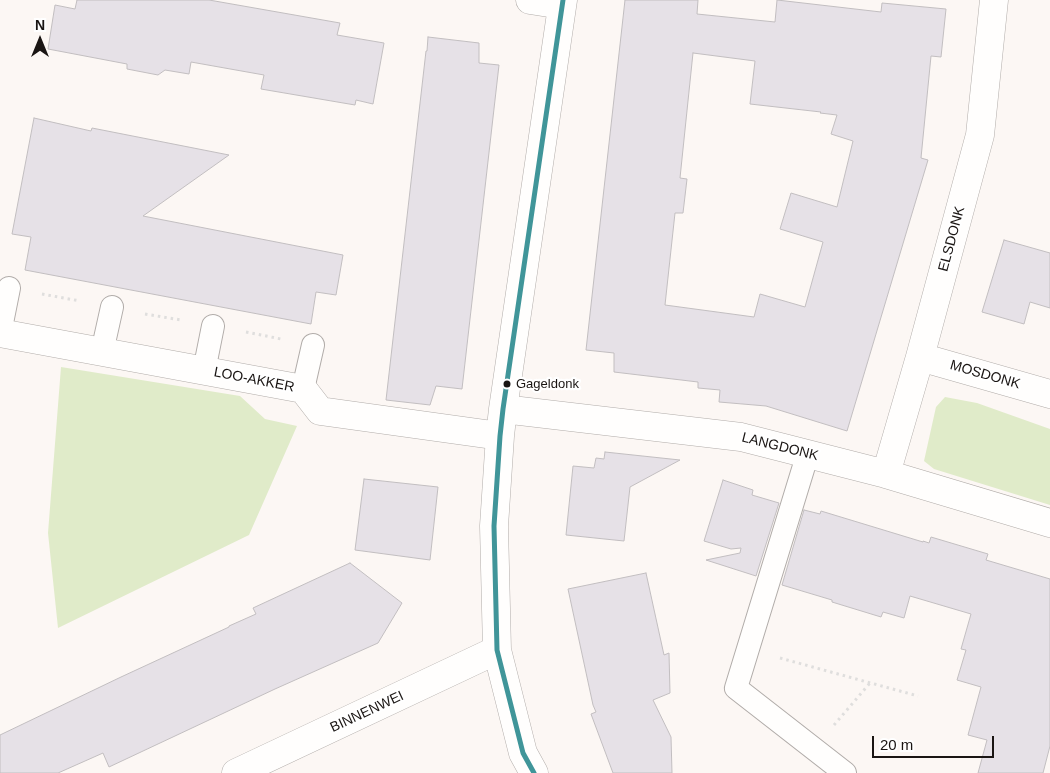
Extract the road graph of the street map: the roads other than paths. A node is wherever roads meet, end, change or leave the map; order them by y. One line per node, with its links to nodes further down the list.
1 (530, 0): 3 (street)
2 (994, 0): 10 (street, ELSDONK)
3 (562, 3): 14 (street)
4 (9, 288): 7 (lane)
5 (112, 307): 9 (lane)
6 (213, 326): 11 (lane)
7 (0, 333): 9 (street, LOO-AKKER)
8 (313, 345): 12 (lane)
9 (102, 352): 11 (street, LOO-AKKER)
10 (920, 356): 13 (street, MOSDONK); 17 (street, ELSDONK)
11 (204, 371): 12 (street, LOO-AKKER)
12 (303, 389): 15 (street, LOO-AKKER)
13 (1050, 394)
14 (502, 409): 15 (street); 16 (street, LANGDONK)
15 (500, 436): 19 (street)
16 (808, 453): 17 (street, LANGDONK); 22 (lane)
17 (886, 474): 18 (street, LANGDONK)
18 (1050, 523)
19 (497, 650): 20 (street, BINNENWEI); 21 (street)
20 (236, 773)
21 (534, 773)
22 (845, 773)

